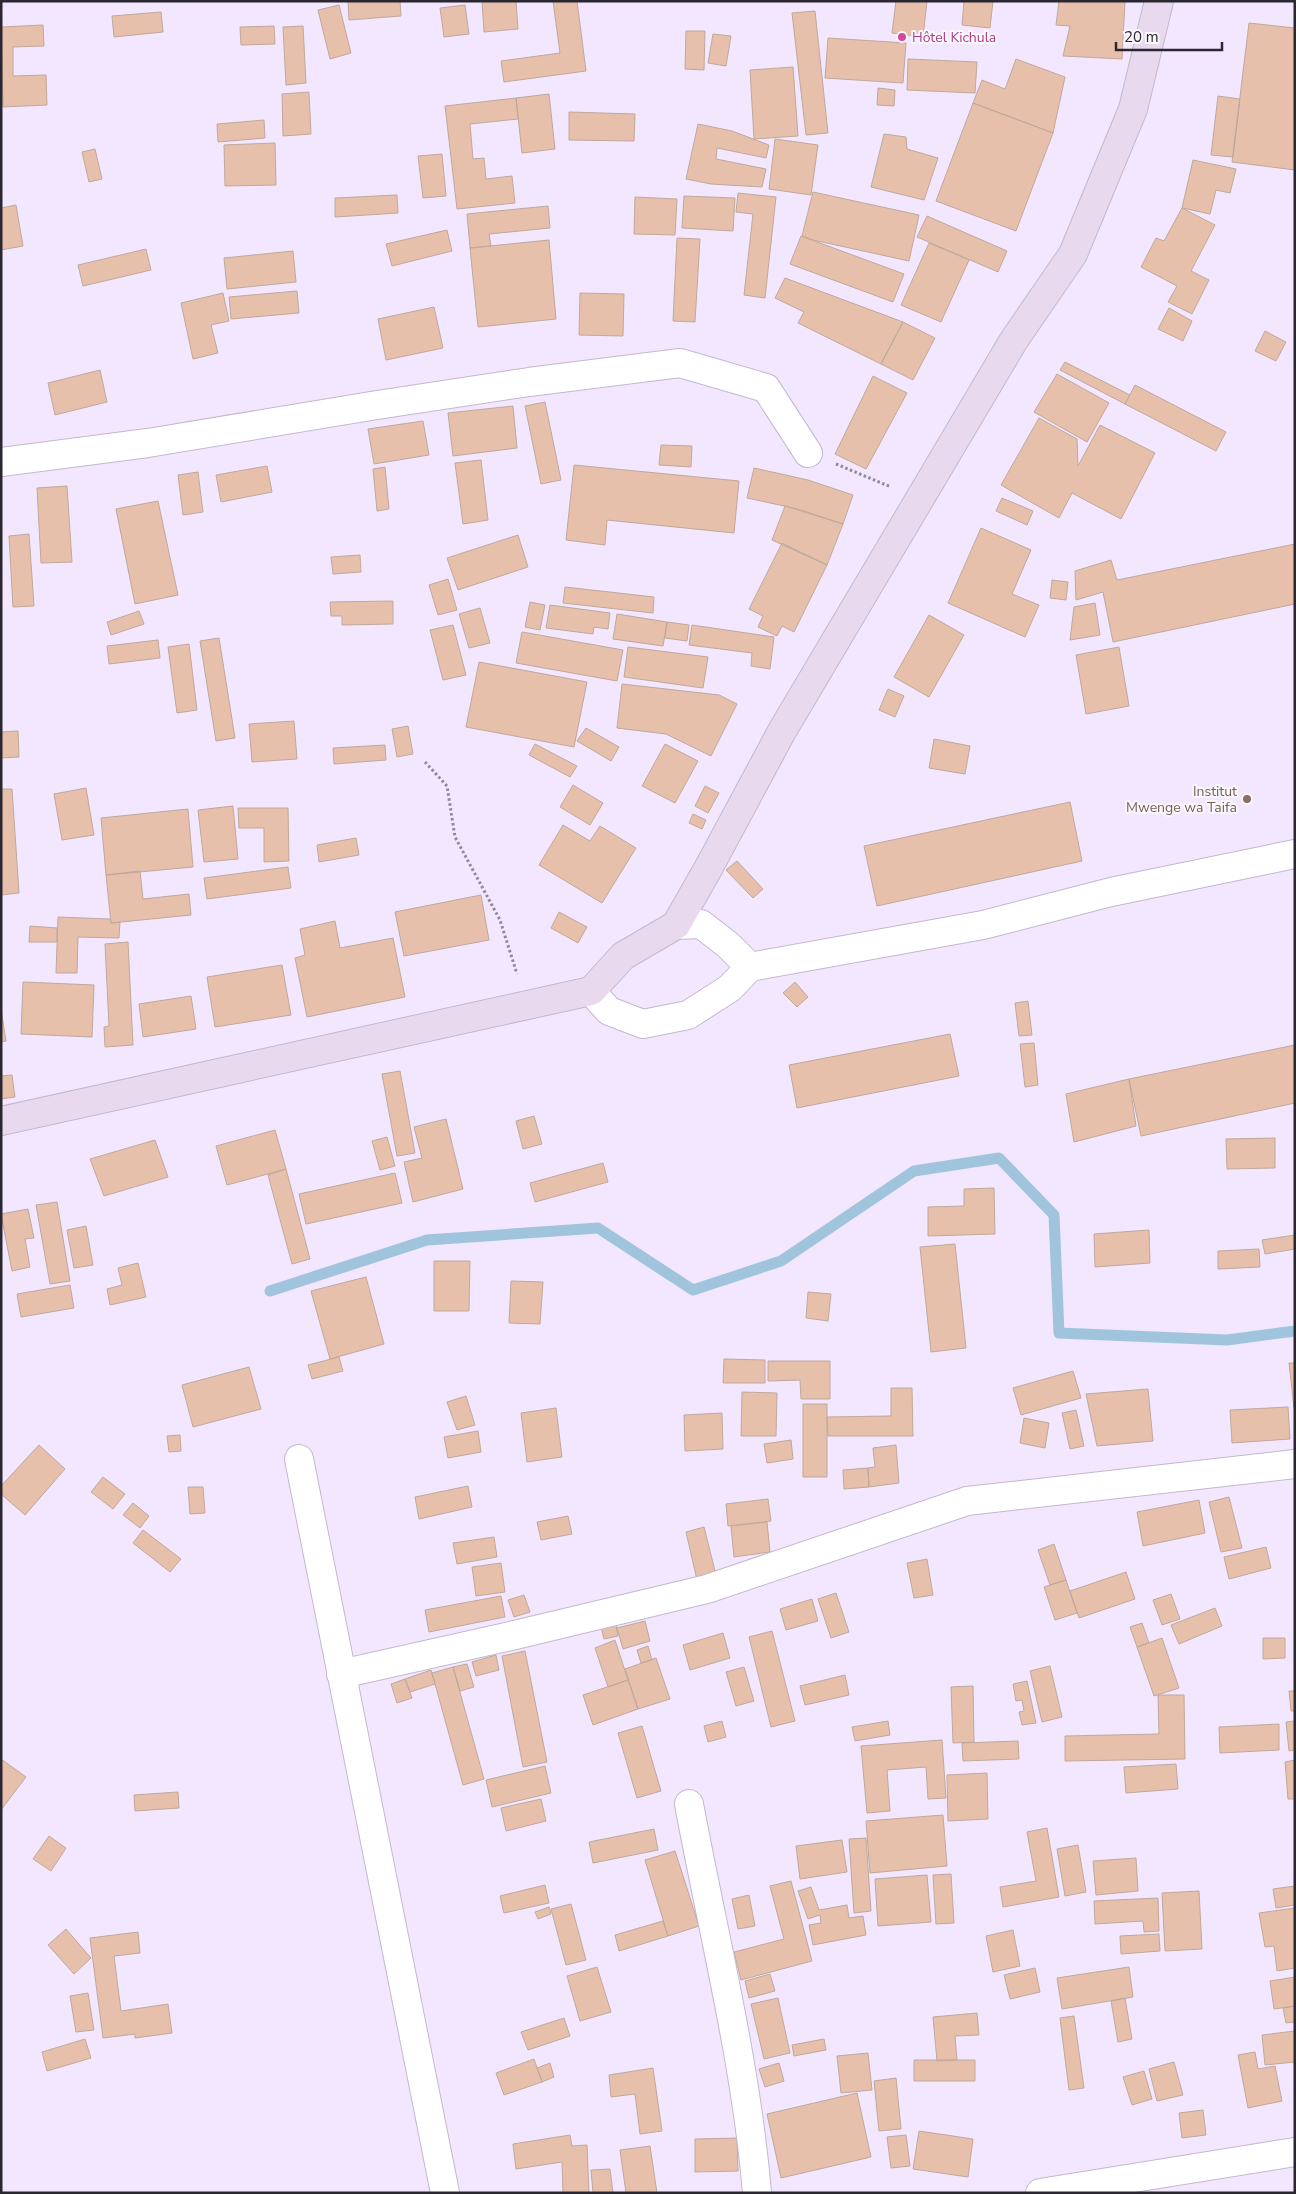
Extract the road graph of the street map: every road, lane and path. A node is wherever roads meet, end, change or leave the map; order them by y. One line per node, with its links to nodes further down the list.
1 (1159, 1): 4 (street)
2 (808, 452): 3 (street); 4 (path)
3 (1, 462)
4 (920, 499): 7 (street)
5 (425, 762): 10 (path)
6 (1295, 854): 8 (street)
7 (676, 925): 8 (street); 9 (street)
8 (750, 967): 9 (street)
9 (591, 991): 10 (street)
10 (526, 1006): 11 (street)
11 (1, 1122)
12 (299, 1459): 14 (street)
13 (1295, 1464): 14 (street)
14 (341, 1674): 17 (street)
15 (689, 1804): 18 (street)
16 (1295, 2152): 19 (street)
17 (445, 2193)
18 (757, 2193)
19 (1040, 2193)

